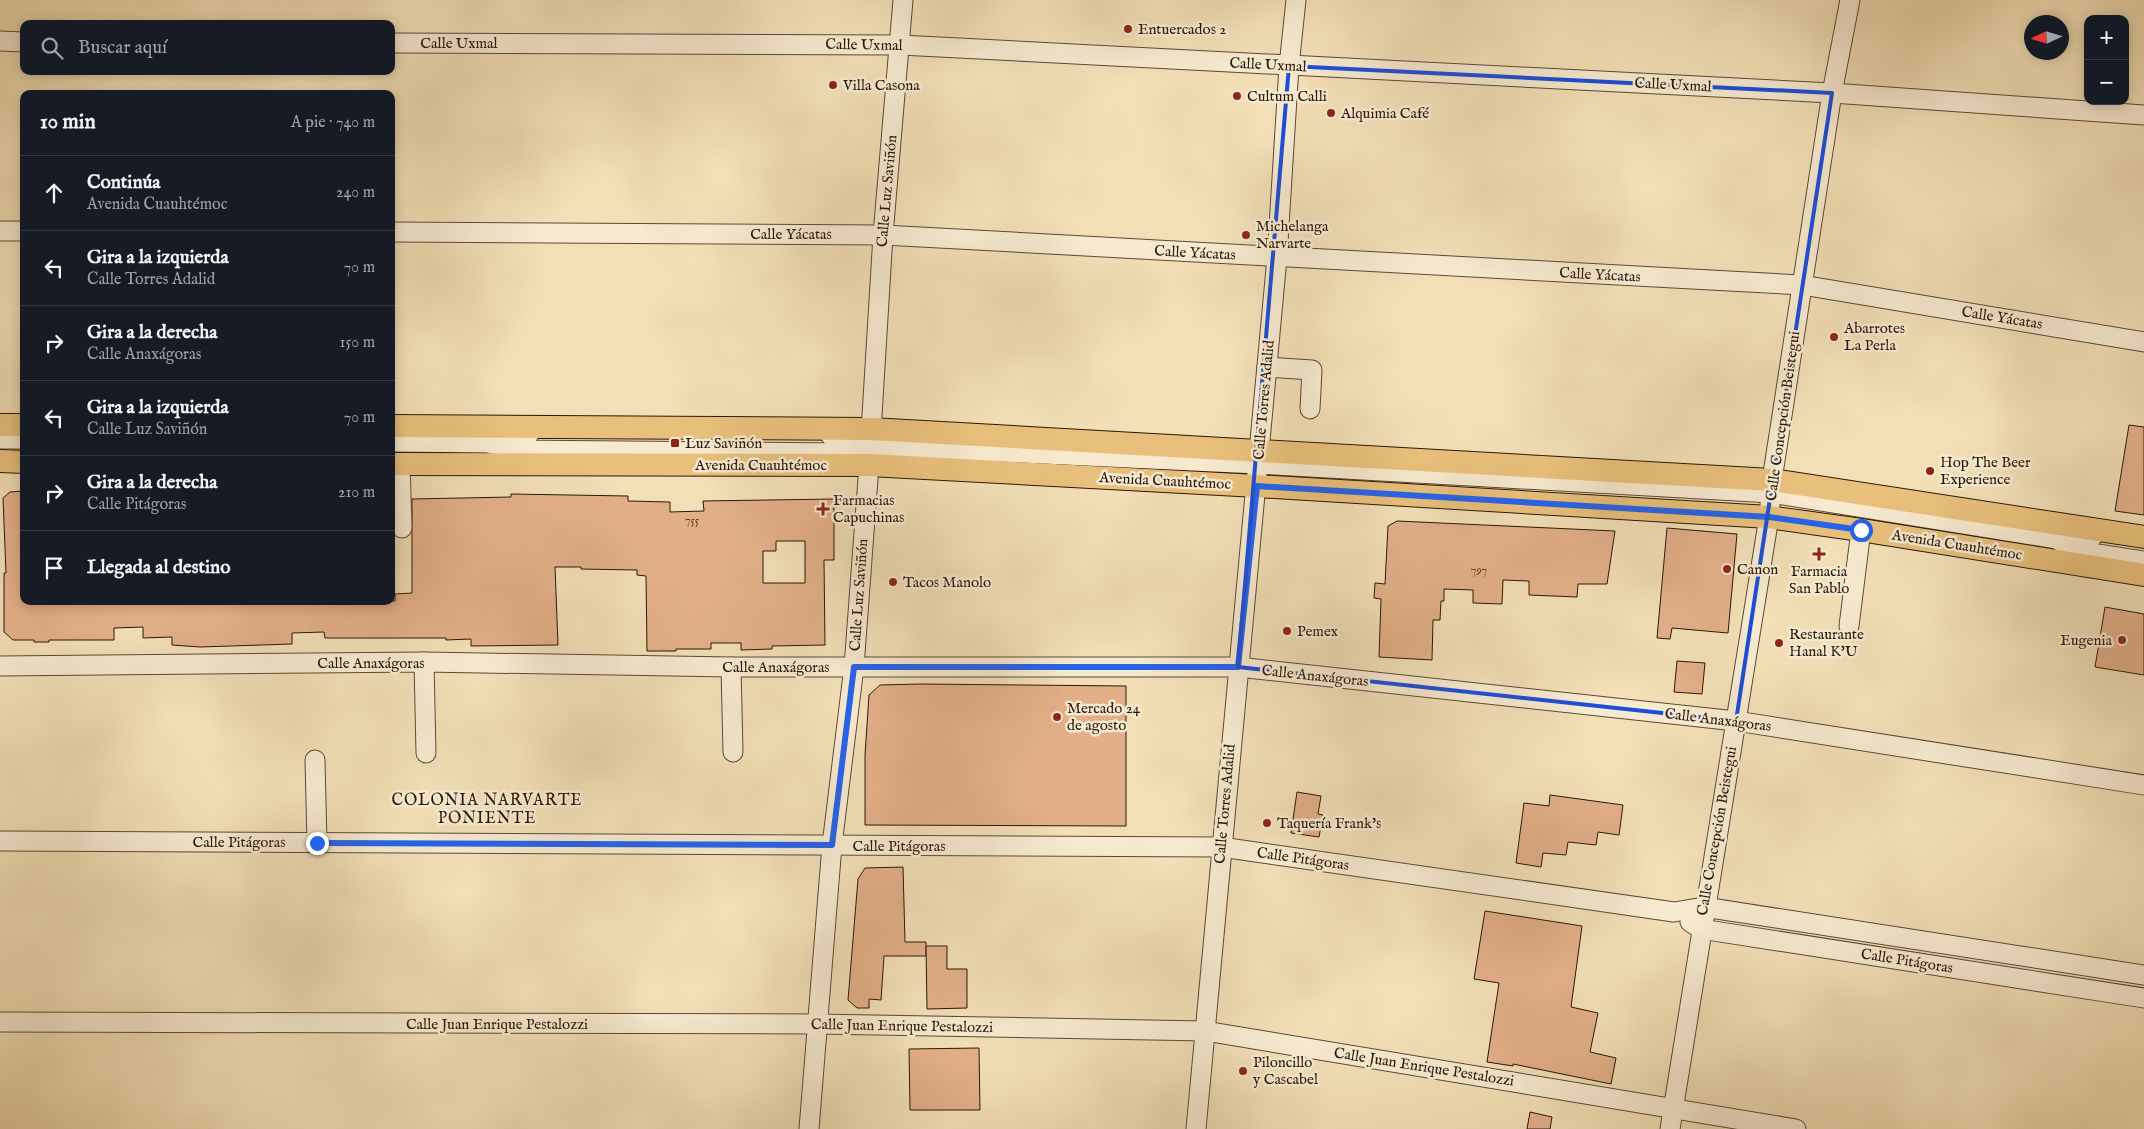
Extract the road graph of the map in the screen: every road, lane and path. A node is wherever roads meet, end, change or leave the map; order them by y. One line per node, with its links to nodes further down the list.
1 (903, 0): 7 (street, Calle Luz Saviñón)
2 (1296, 0): 8 (street, Calle Torres Adalid)
3 (1850, 0): 9 (street, Calle Concepción Beistegui)
4 (0, 42): 5 (street)
5 (20, 42)
6 (395, 43): 7 (street, Calle Uxmal)
7 (900, 45): 8 (street, Calle Uxmal); 14 (street, Calle Luz Saviñón)
8 (1289, 66): 9 (street, Calle Uxmal); 15 (street, Calle Torres Adalid)
9 (1832, 93): 10 (street, Calle Uxmal); 16 (street, Calle Concepción Beistegui)
10 (2144, 115)
11 (0, 231): 12 (street)
12 (20, 231)
13 (395, 232): 14 (street, Calle Yácatas)
14 (883, 235): 15 (street, Calle Yácatas); 26 (street, Calle Luz Saviñón)
15 (1277, 258): 16 (street, Calle Yácatas); 18 (street, Calle Torres Adalid)
16 (1802, 285): 17 (street, Calle Yácatas); 31 (street, Calle Concepción Beistegui)
17 (2144, 342)
18 (1267, 367): 19 (street); 30 (street, Calle Torres Adalid)
19 (1310, 409)
20 (0, 425): 21 (main road)
21 (20, 425)
22 (395, 426): 26 (main road, Avenida Cuauhtémoc)
23 (0, 439): 24 (street)
24 (20, 439)
25 (395, 442): 26 (street)
26 (870, 447): 29 (main road, Avenida Cuauhtémoc); 30 (main road, Avenida Cuauhtémoc); 30 (main road, Avenida Cuauhtémoc); 44 (street, Calle Luz Saviñón)
27 (0, 462): 28 (main road)
28 (20, 462)
29 (396, 464): 33 (street)
30 (1258, 467): 31 (main road, Avenida Cuauhtémoc); 32 (main road, Avenida Cuauhtémoc); 45 (street, Calle Torres Adalid)
31 (1771, 487): 32 (street, Calle Concepción Beistegui); 35 (main road, Avenida Cuauhtémoc); 36 (street)
32 (1769, 517): 34 (main road, Avenida Cuauhtémoc); 46 (street, Calle Concepción Beistegui)
33 (402, 528)
34 (1861, 530): 39 (main road, Avenida Cuauhtémoc); 40 (street)
35 (2144, 537)
36 (2057, 539): 37 (street); 38 (street)
37 (2144, 546)
38 (2144, 562)
39 (2144, 576)
40 (1849, 626)
41 (424, 662): 42 (street, Calle Anaxágoras); 43 (street, Calle Anaxágoras); 48 (street)
42 (0, 666)
43 (731, 667): 44 (street, Calle Anaxágoras); 47 (street)
44 (854, 667): 45 (street, Calle Anaxágoras); 53 (street, Calle Luz Saviñón)
45 (1238, 667): 46 (street, Calle Anaxágoras); 54 (street, Calle Torres Adalid)
46 (1736, 721): 50 (street, Calle Anaxágoras); 55 (street, Calle Concepción Beistegui)
47 (733, 752)
48 (426, 753)
49 (315, 760): 52 (street)
50 (2144, 785)
51 (0, 841): 52 (street, Calle Pitágoras)
52 (317, 843): 53 (street, Calle Pitágoras)
53 (832, 845): 54 (street, Calle Pitágoras); 63 (street, Calle Luz Saviñón)
54 (1221, 847): 56 (street, Calle Pitágoras); 64 (street, Calle Torres Adalid)
55 (1704, 907): 56 (street, Calle Pitágoras); 57 (street, Calle Concepción Beistegui); 58 (street, Calle Pitágoras)
56 (1674, 912): 57 (street, Calle Pitágoras)
57 (1701, 928): 60 (street, Calle Pitágoras); 65 (street, Calle Concepción Beistegui)
58 (2027, 957): 59 (street, Calle Pitágoras); 60 (street)
59 (2144, 975)
60 (2023, 979): 61 (street, Calle Pitágoras)
61 (2144, 998)
62 (0, 1022): 63 (street, Calle Juan Enrique Pestalozzi)
63 (818, 1024): 64 (street, Calle Juan Enrique Pestalozzi); 66 (street, Calle Luz Saviñón)
64 (1205, 1031): 65 (street, Calle Juan Enrique Pestalozzi); 67 (street, Calle Torres Adalid)
65 (1673, 1108): 68 (street, Calle Concepción Beistegui); 69 (street, Calle Juan Enrique Pestalozzi)
66 (809, 1129)
67 (1196, 1129)
68 (1670, 1129)
69 (1796, 1129)

